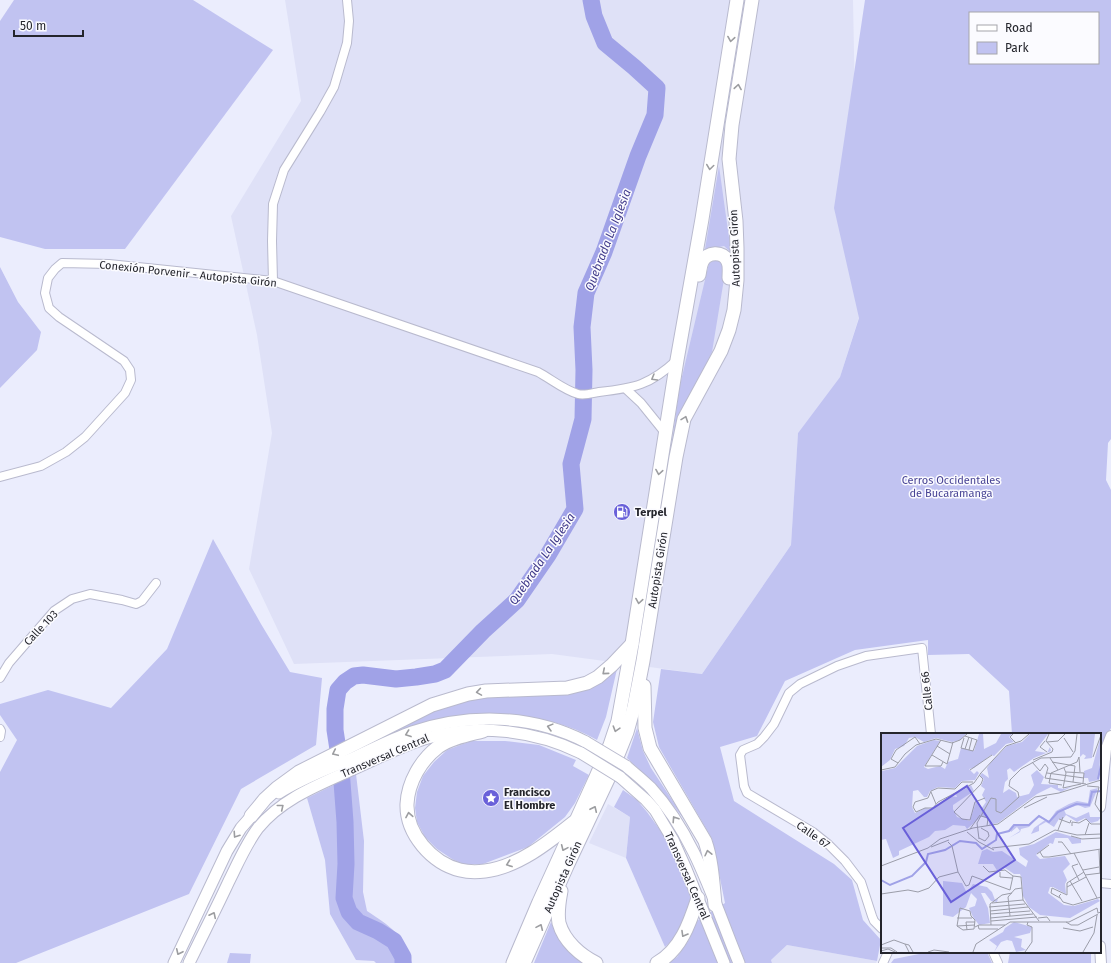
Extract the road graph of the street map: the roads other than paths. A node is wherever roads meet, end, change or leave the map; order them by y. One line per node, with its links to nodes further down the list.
1 (347, 0): 4 (street)
2 (737, 0): 5 (highway, Autopista Girón, one-way to 5)
3 (752, 0): 6 (highway, Autopista Girón, one-way to 3)
4 (273, 281): 8 (street, Conexión Porvenir - Autopista Girón); 10 (street, Conexión Porvenir - Autopista Girón)
5 (681, 340): 6 (highway); 7 (highway, Autopista Girón)
6 (721, 351): 13 (highway, Autopista Girón, one-way to 6)
7 (677, 360): 8 (street, Conexión Porvenir - Autopista Girón, one-way to 8); 9 (highway, Autopista Girón)
8 (626, 389): 9 (street)
9 (666, 434): 12 (highway, Autopista Girón, one-way to 12)
10 (0, 477)
11 (156, 583): 14 (street, Calle 103)
12 (632, 644): 21 (highway, one-way to 21); 25 (highway, Autopista Girón, one-way to 25)
13 (643, 662): 26 (highway, Autopista Girón, one-way to 13); 30 (highway, one-way to 13)
14 (0, 678)
15 (0, 729): 19 (street)
16 (483, 730): 21 (main road, Transversal Central); 25 (highway, one-way to 16); 29 (main road, Transversal Central, bridge)
17 (931, 733): 20 (street, Calle 66)
18 (1111, 736): 23 (street)
19 (0, 737)
20 (741, 752): 31 (street, Calle 67)
21 (353, 757): 22 (highway, one-way to 22); 22 (main road, Transversal Central); 30 (main road, Transversal Central, one-way to 21, bridge)
22 (322, 771): 24 (highway); 36 (main road, Transversal Central, one-way to 22)
23 (1101, 797)
24 (252, 816): 35 (main road, one-way to 35)
25 (576, 819): 37 (highway, Autopista Girón, one-way to 37)
26 (567, 866): 38 (highway, Autopista Girón, one-way to 26); 39 (highway)
27 (1101, 883): 28 (street)
28 (1111, 884)
29 (698, 898): 40 (highway, one-way to 40); 41 (main road, Transversal Central)
30 (715, 905): 42 (main road, Transversal Central)
31 (881, 928)
32 (888, 953): 43 (street)
33 (993, 953): 44 (street)
34 (1100, 953): 45 (street)
35 (174, 963)
36 (189, 963)
37 (513, 963)
38 (524, 963)
39 (596, 963)
40 (657, 963)
41 (724, 963)
42 (739, 963)
43 (884, 963)
44 (998, 963)
45 (1101, 963)

